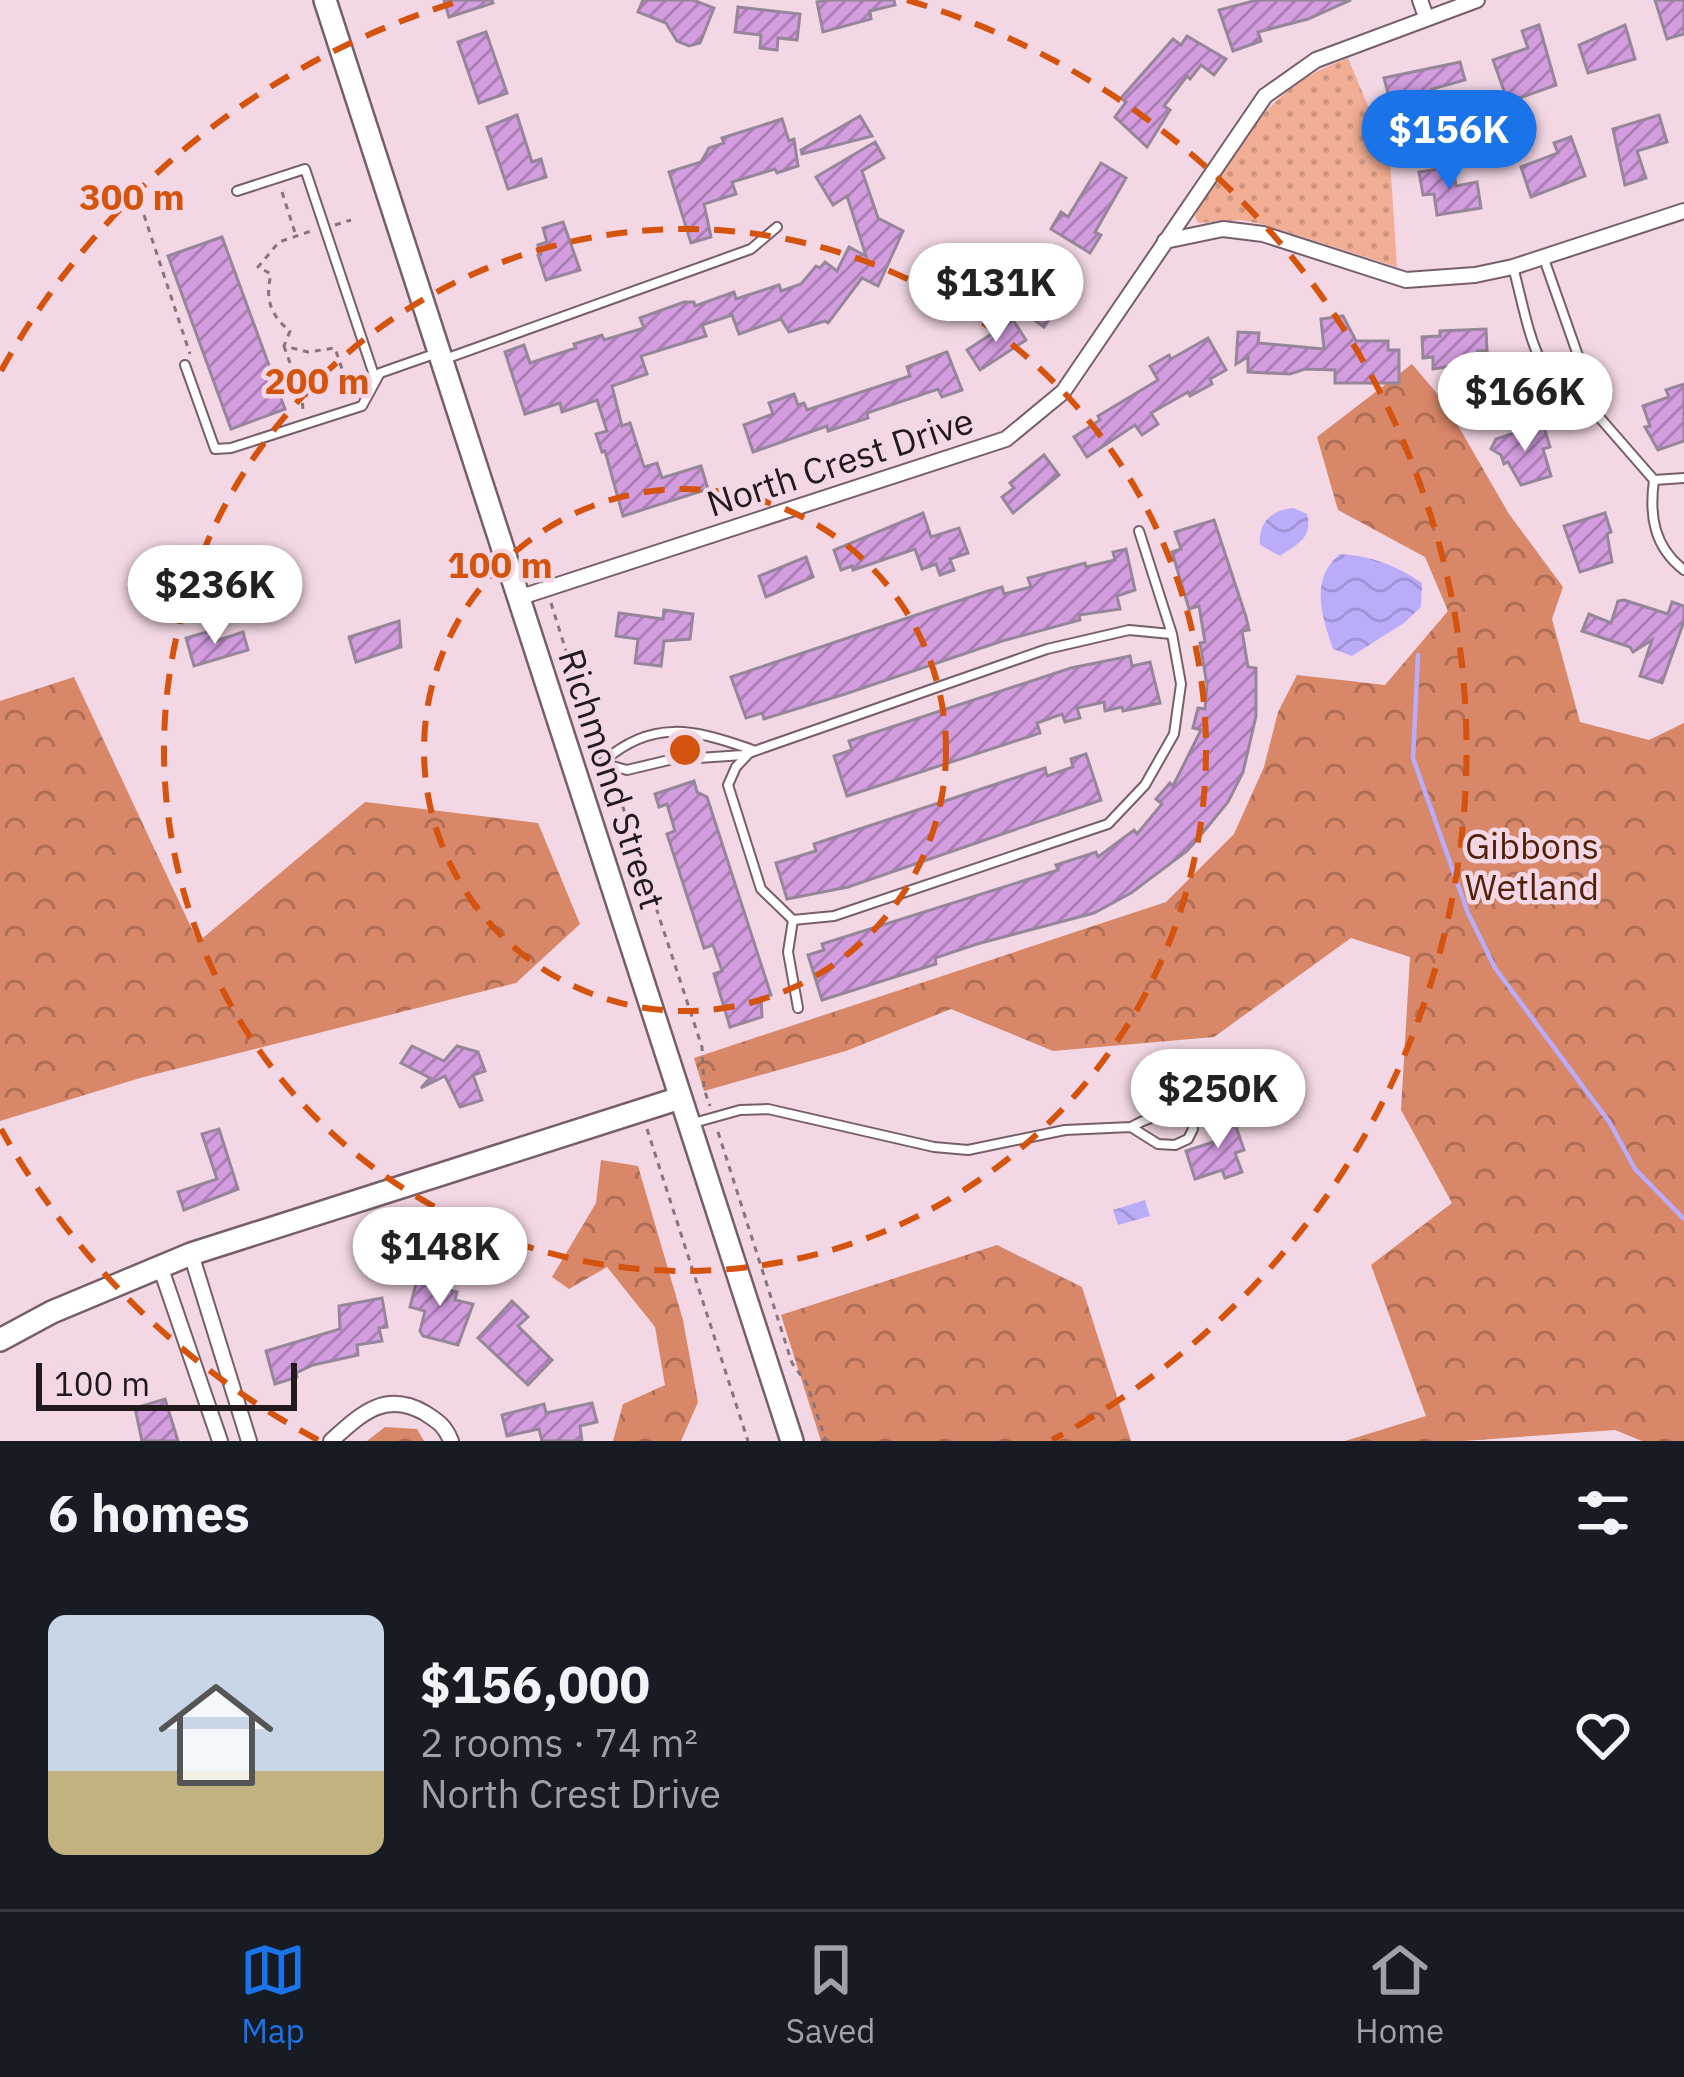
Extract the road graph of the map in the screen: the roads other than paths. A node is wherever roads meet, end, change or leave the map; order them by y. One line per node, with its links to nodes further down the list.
1 (325, 0): 11 (main road, Richmond Street)
2 (1420, 0): 4 (street)
3 (1477, 0): 4 (street, North Crest Drive)
4 (1426, 17): 8 (street, North Crest Drive)
5 (237, 191): 13 (lane)
6 (1684, 211): 9 (street)
7 (777, 227): 11 (lane)
8 (1165, 241): 10 (street); 19 (street, North Crest Drive)
9 (1544, 258): 10 (street); 14 (lane)
10 (1513, 267): 14 (lane)
11 (440, 356): 13 (lane); 19 (main road, Richmond Street)
12 (189, 363): 13 (lane)
13 (376, 380)
14 (1600, 418): 16 (lane)
15 (1684, 478): 16 (lane)
16 (1654, 480): 18 (lane)
17 (1139, 531): 20 (lane)
18 (1684, 570)
19 (518, 598): 24 (main road, Richmond Street)
20 (1172, 634): 21 (lane); 22 (lane)
21 (752, 750): 21 (lane); 22 (lane)
22 (793, 920): 23 (lane)
23 (798, 1007)
24 (680, 1098): 25 (main road, Richmond Street); 27 (main road)
25 (689, 1124): 26 (lane); 34 (main road, Richmond Street)
26 (1131, 1127): 26 (lane)
27 (191, 1254): 28 (main road); 31 (street)
28 (160, 1266): 29 (main road); 30 (street)
29 (0, 1340)
30 (220, 1441)
31 (249, 1441)
32 (331, 1441): 33 (street)
33 (451, 1441)
34 (792, 1441)

